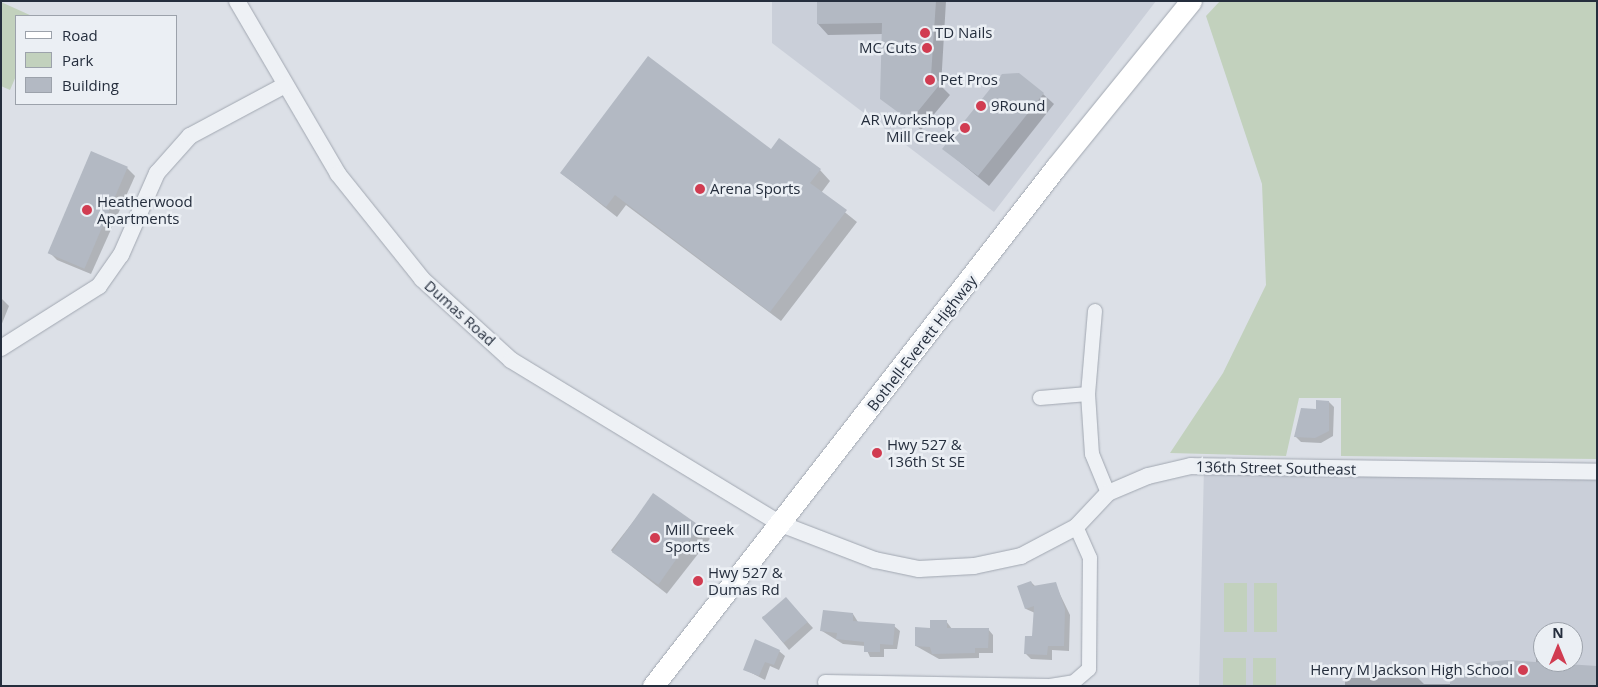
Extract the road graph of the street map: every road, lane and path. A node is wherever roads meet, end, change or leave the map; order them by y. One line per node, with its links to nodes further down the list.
1 (237, 1): 3 (street, Dumas Road)
2 (1191, 1): 10 (main road, Bothell-Everett Highway)
3 (285, 85): 5 (street); 10 (street, Dumas Road)
4 (1095, 311): 6 (street)
5 (1, 348)
6 (1088, 394): 7 (street); 9 (street)
7 (1040, 398)
8 (1597, 472): 9 (street, 136th Street Southeast)
9 (1108, 493): 11 (street, 136th Street Southeast)
10 (780, 524): 11 (street, 136th Street Southeast); 13 (main road, Bothell-Everett Highway)
11 (1076, 527): 14 (street)
12 (825, 682): 14 (street)
13 (653, 686)
14 (1049, 686)

